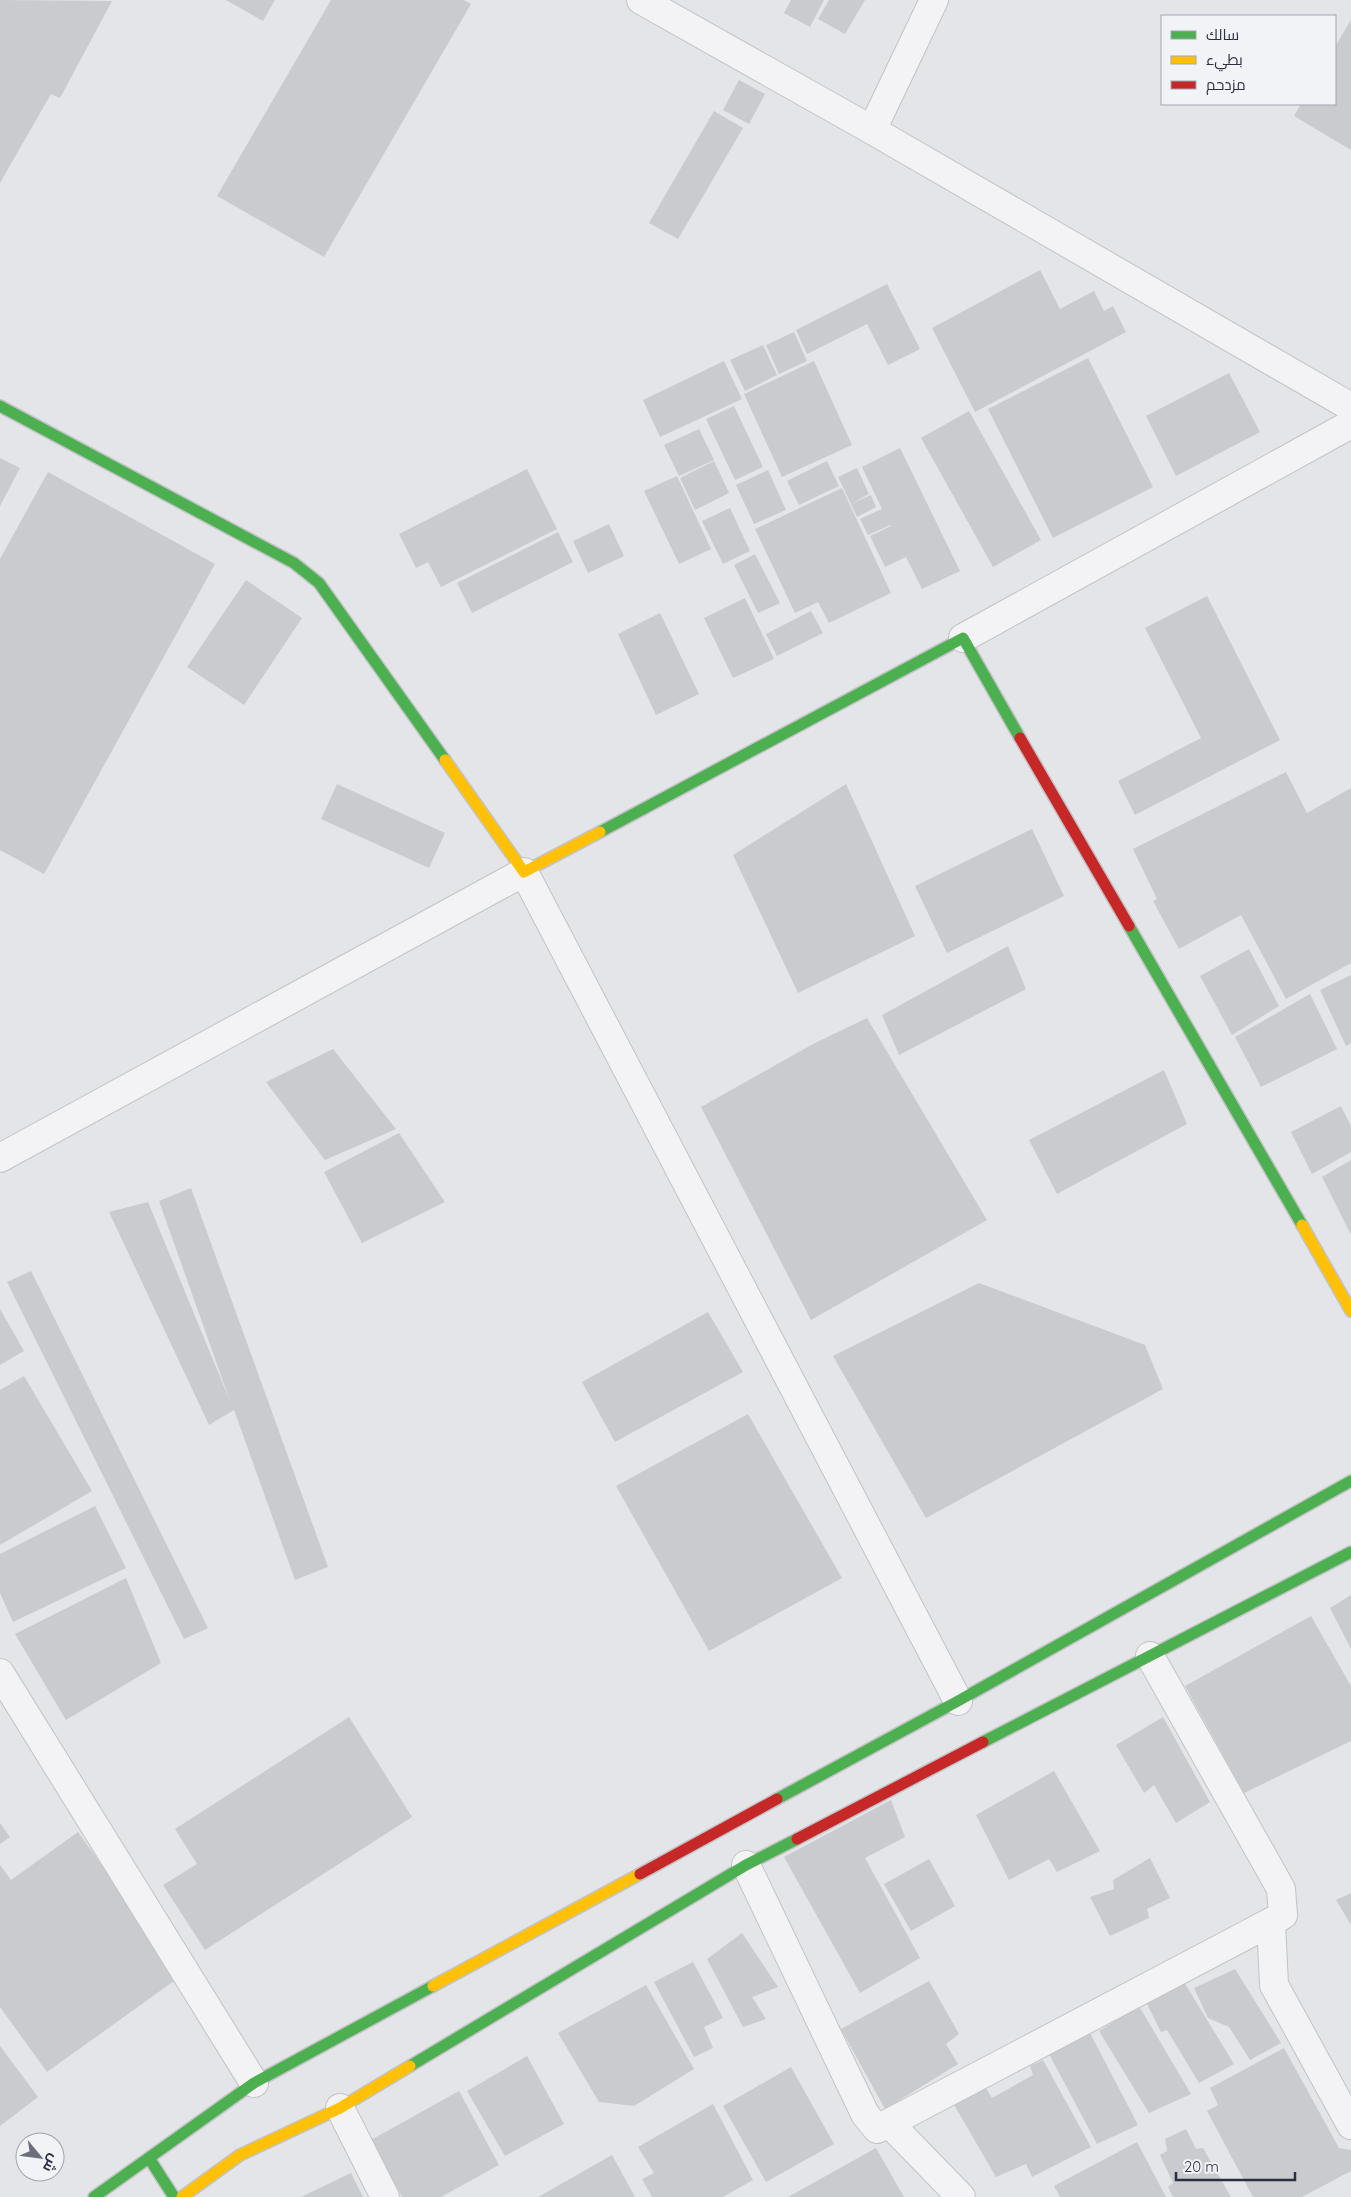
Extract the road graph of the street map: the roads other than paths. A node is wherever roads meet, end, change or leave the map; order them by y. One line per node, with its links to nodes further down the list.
1 (641, 0): 3 (street)
2 (934, 0): 3 (street)
3 (872, 130): 5 (street)
4 (0, 406): 8 (street)
5 (1351, 407)
6 (1351, 424): 7 (street)
7 (963, 638): 8 (street); 10 (street)
8 (524, 872): 9 (street); 15 (street)
9 (0, 1158)
10 (1351, 1311)
11 (1351, 1481): 15 (street)
12 (1351, 1552): 13 (street)
13 (1150, 1656): 16 (street); 17 (street)
14 (0, 1673): 18 (street)
15 (958, 1701): 18 (street)
16 (746, 1865): 19 (street); 20 (street)
17 (1271, 1922): 20 (street); 21 (street)
18 (254, 2083): 22 (street)
19 (340, 2108): 25 (street); 26 (street)
20 (889, 2123): 27 (street)
21 (1351, 2125)
22 (149, 2158): 23 (street); 24 (street)
23 (94, 2197)
24 (174, 2197)
25 (182, 2197)
26 (385, 2197)
27 (961, 2197)

